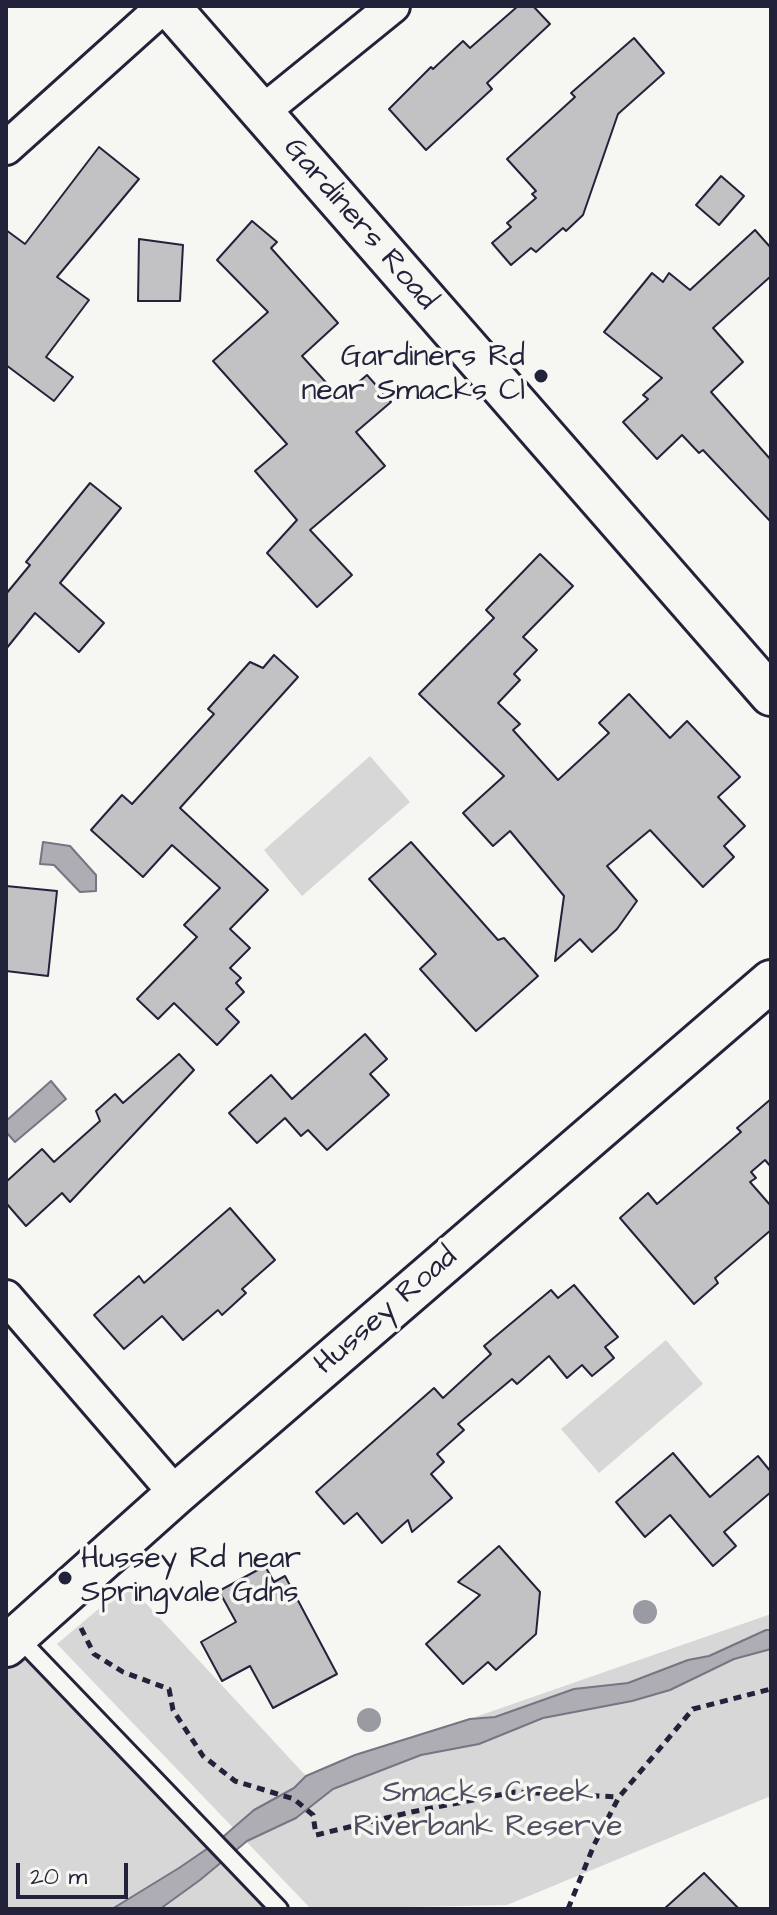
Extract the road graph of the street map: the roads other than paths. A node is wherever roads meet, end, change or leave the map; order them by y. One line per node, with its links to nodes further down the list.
1 (166, 6): 3 (street, Gardiners Road); 4 (street)
2 (393, 6): 3 (street)
3 (261, 113): 5 (street, Gardiners Road)
4 (6, 148)
5 (771, 695)
6 (771, 981): 8 (street, Hussey Road)
7 (6, 1297): 8 (street)
8 (176, 1494): 9 (street, Hussey Road)
9 (12, 1641): 10 (lane)
10 (279, 1909)

